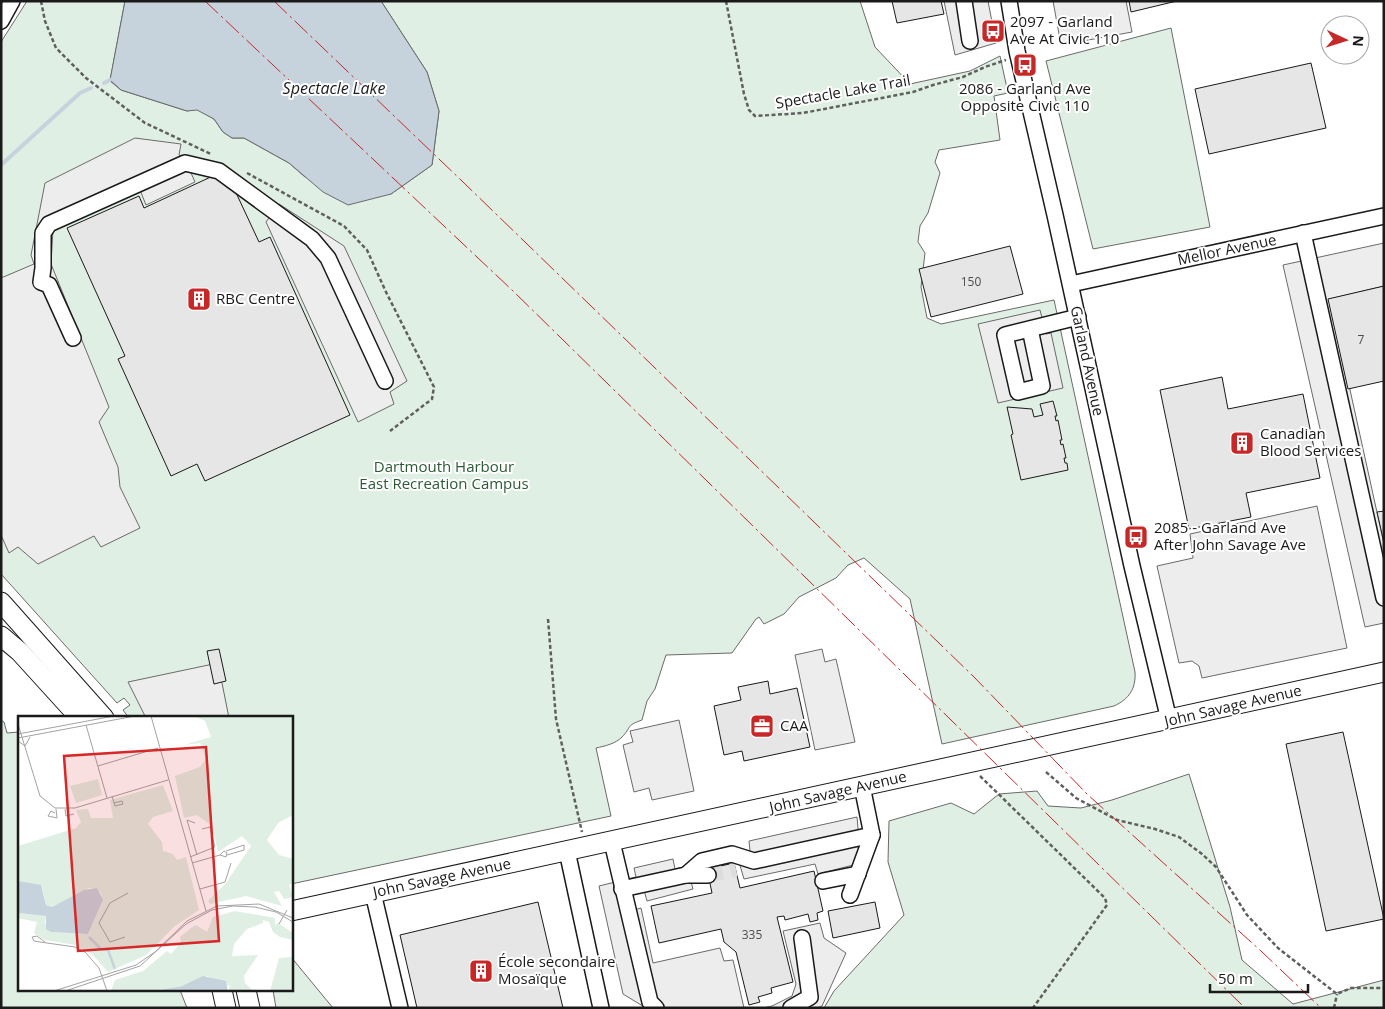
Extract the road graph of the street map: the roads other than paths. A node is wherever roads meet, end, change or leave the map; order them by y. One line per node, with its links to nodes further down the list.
1 (12, 1): 4 (street)
2 (964, 1): 5 (street)
3 (1009, 1): 8 (street, Garland Avenue)
4 (1, 21)
5 (970, 41)
6 (1384, 216): 7 (street, Mellor Avenue)
7 (1303, 233): 8 (street, Mellor Avenue); 13 (street)
8 (1070, 284): 9 (street, Garland Avenue)
9 (1078, 317): 10 (street); 20 (street, Garland Avenue)
10 (1030, 329)
11 (73, 338): 12 (street)
12 (385, 382)
13 (1384, 598)
14 (1, 602): 17 (main road)
15 (1, 636): 18 (main road)
16 (1384, 672): 20 (main road, John Savage Avenue)
17 (83, 693): 18 (street); 19 (main road)
18 (74, 711)
19 (102, 716)
20 (1169, 720): 21 (main road, John Savage Avenue)
21 (862, 786): 22 (street); 23 (main road, John Savage Avenue)
22 (872, 835): 25 (street); 28 (street)
23 (612, 842): 24 (main road, John Savage Avenue); 31 (street)
24 (576, 850): 32 (main road, John Savage Avenue); 41 (street)
25 (754, 861): 26 (street); 27 (street)
26 (736, 870)
27 (686, 874): 29 (street); 31 (street)
28 (858, 874): 30 (street); 33 (street)
29 (708, 875)
30 (823, 882)
31 (622, 889): 42 (street)
32 (373, 893): 34 (main road, John Savage Avenue); 40 (street)
33 (850, 894)
34 (292, 911)
35 (802, 938): 43 (street)
36 (222, 992): 38 (main road)
37 (246, 992): 39 (main road)
38 (226, 1008)
39 (250, 1008)
40 (400, 1008)
41 (601, 1008)
42 (656, 1008)
43 (790, 1008)

